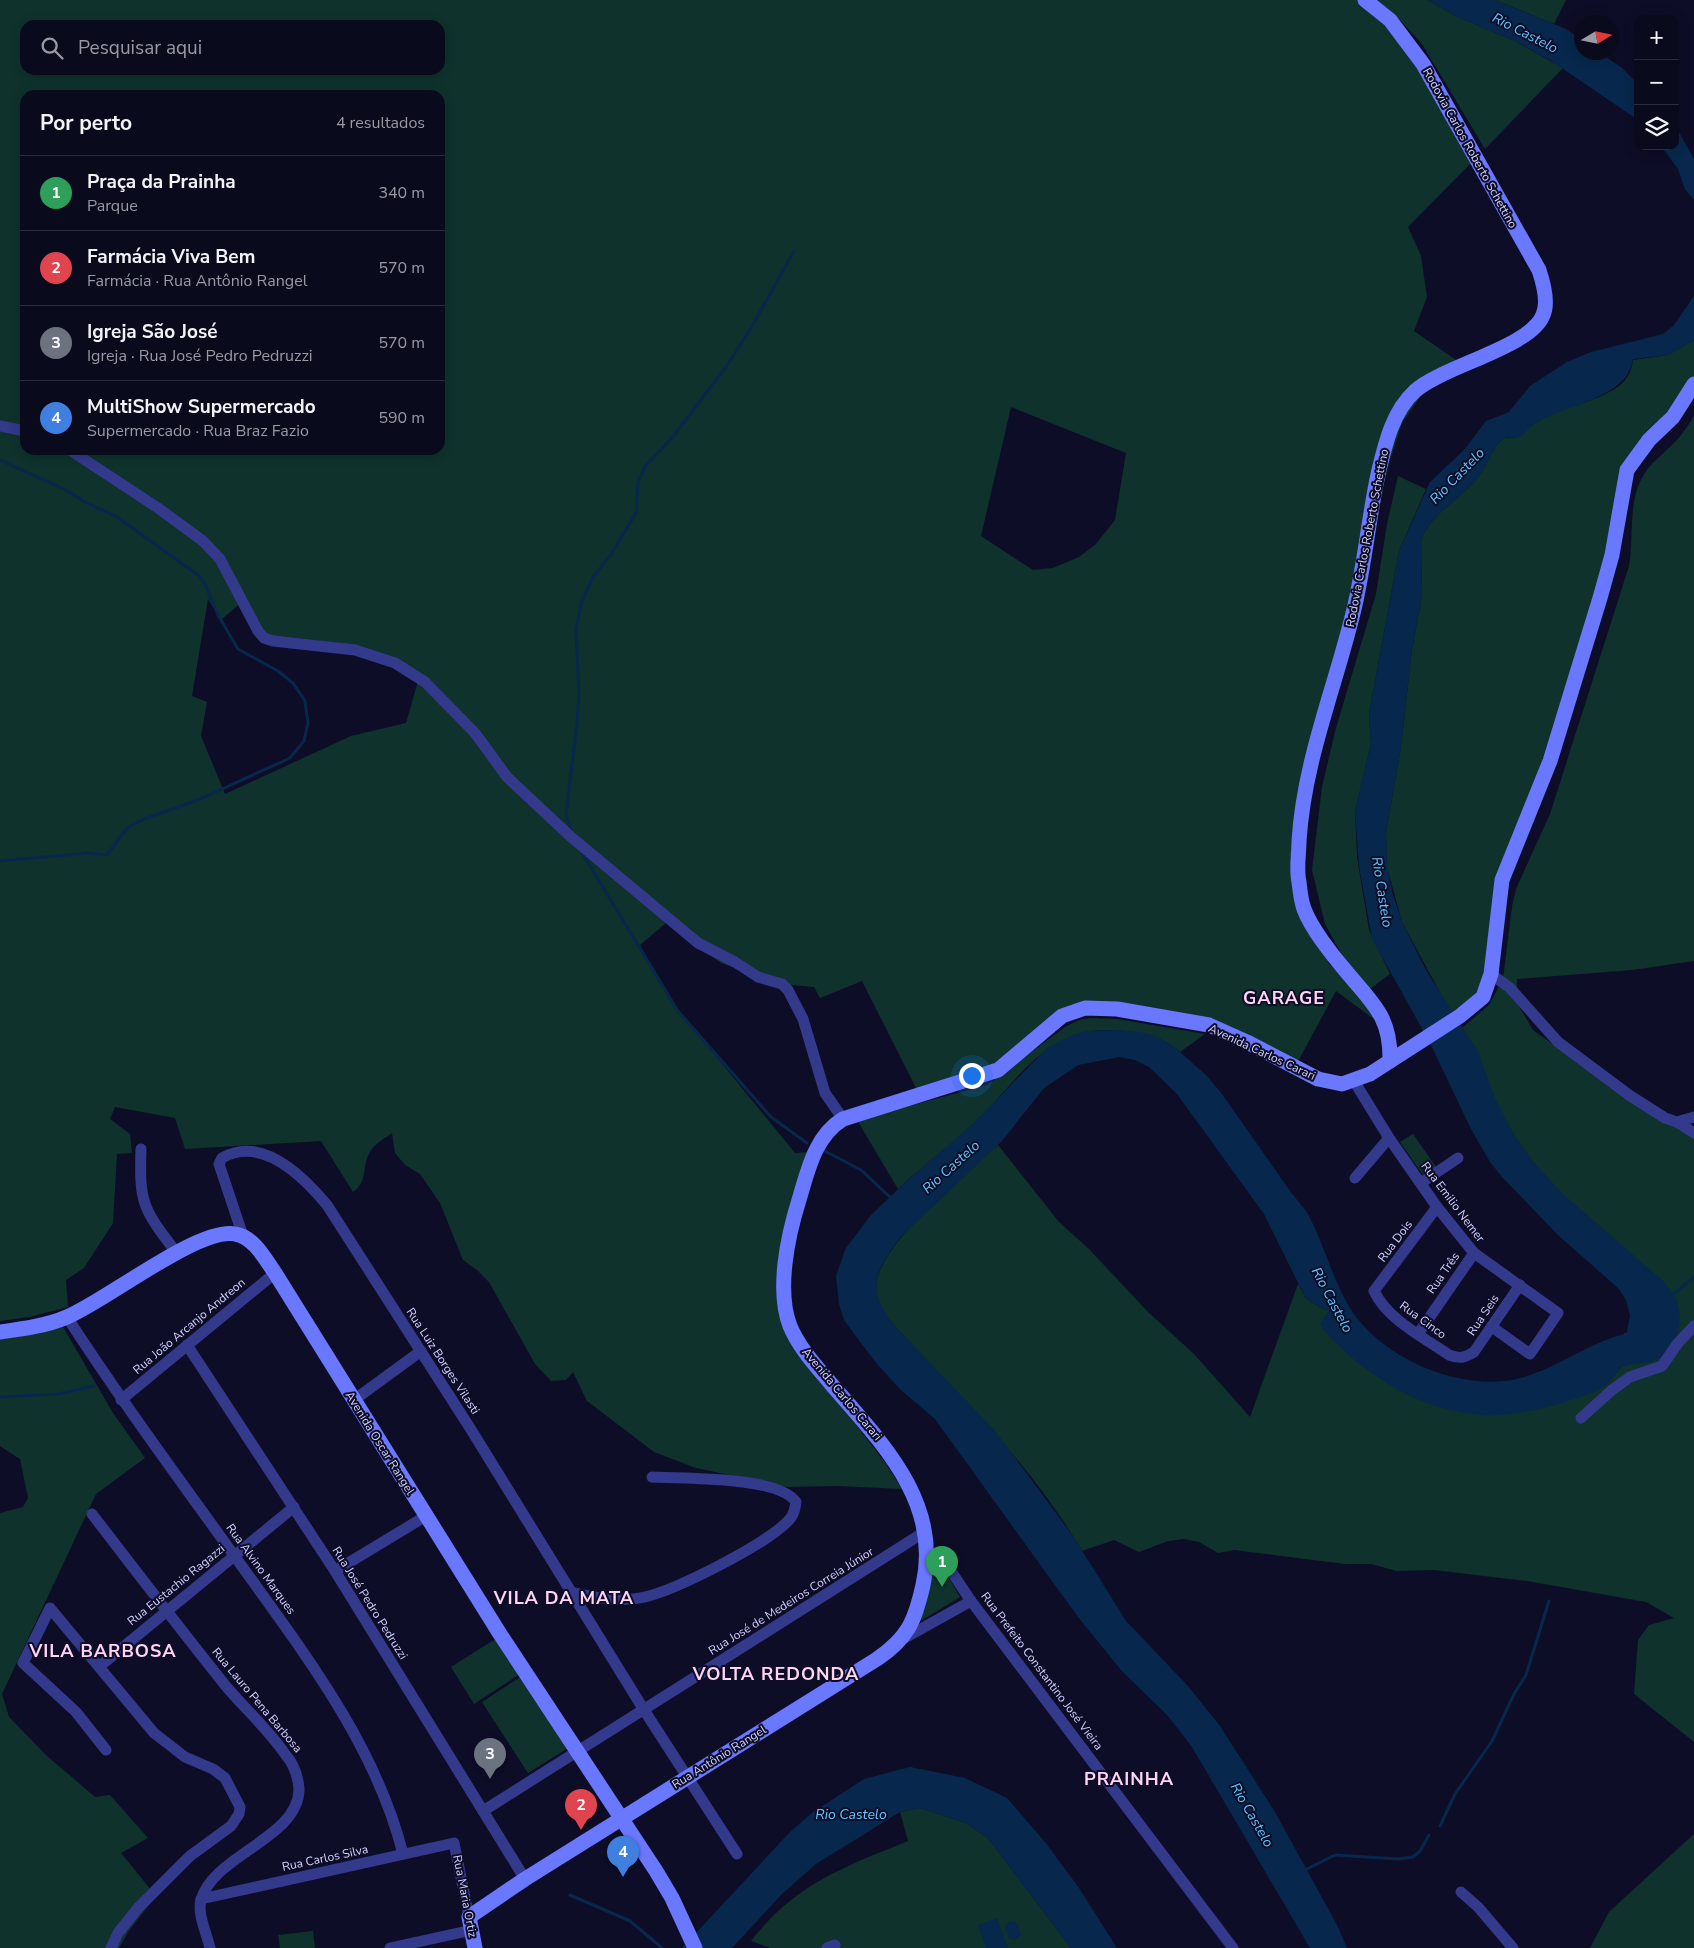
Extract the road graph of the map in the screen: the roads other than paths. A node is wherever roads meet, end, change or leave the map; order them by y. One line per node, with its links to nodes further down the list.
1 (1365, 0): 7 (main road, Rodovia Carlos Roberto Schettino)
2 (1694, 384): 6 (main road, Avenida Carlos Carari)
3 (0, 426): 4 (street)
4 (20, 430)
5 (78, 455): 10 (street)
6 (1491, 974): 7 (main road, Avenida Carlos Carari); 11 (street)
7 (1390, 1061): 8 (main road, Avenida Carlos Carari)
8 (1354, 1081): 10 (main road, Avenida Carlos Carari); 13 (street, Rua Emilio Nemer)
9 (1694, 1117): 11 (street)
10 (843, 1119): 40 (main road, Avenida Carlos Carari)
11 (1678, 1122): 12 (street)
12 (1694, 1133)
13 (1389, 1138): 16 (street); 17 (street, Rua Emilio Nemer)
14 (141, 1149): 20 (street)
15 (1458, 1158): 17 (street)
16 (1355, 1178)
17 (1421, 1183): 18 (street, Rua Emilio Nemer)
18 (1438, 1207): 21 (street, Rua Emilio Nemer); 24 (street, Rua Dois)
19 (243, 1236): 20 (main road); 22 (main road, Avenida Oscar Rangel); 31 (street, Rua Luiz Borges Vilasti)
20 (176, 1252): 25 (main road)
21 (1474, 1252): 23 (street, Rua Emilio Nemer); 29 (street, Rua Três)
22 (275, 1273): 30 (street, Rua João Arcanjo Andreon); 34 (main road, Avenida Oscar Rangel)
23 (1520, 1285): 27 (street, Rua Seis); 27 (street, Rua Emilio Nemer)
24 (1374, 1291): 29 (street, Rua Cinco)
25 (67, 1317): 28 (main road); 33 (street, Rua Alvino Marques)
26 (1694, 1326): 35 (street)
27 (1492, 1327): 32 (street, Rua Seis)
28 (0, 1332)
29 (1418, 1334): 32 (street, Rua Cinco)
30 (187, 1345): 33 (street, Rua João Arcanjo Andreon); 37 (street, Rua José Pedro Pedruzzi)
31 (421, 1351): 34 (street); 44 (street, Rua Luiz Borges Vilasti)
32 (1466, 1358)
33 (121, 1400): 42 (street, Rua Alvino Marques)
34 (354, 1400): 39 (main road, Avenida Oscar Rangel)
35 (1581, 1418)
36 (652, 1478): 44 (street)
37 (294, 1508): 42 (street, Rua Eustachio Ragazzi); 43 (street, Rua José Pedro Pedruzzi)
38 (92, 1514): 46 (street, Rua Lauro Pena Barbosa)
39 (426, 1516): 43 (street); 51 (main road, Avenida Oscar Rangel)
40 (926, 1531): 47 (main road, Avenida Carlos Carari); 49 (street, Rua José de Medeiros Correia Júnior)
41 (939, 1552): 45 (street, Rua Prefeito Constantino José Vieira)
42 (234, 1555): 46 (street, Rua Eustachio Ragazzi); 56 (street, Rua Alvino Marques)
43 (335, 1571): 53 (street, Rua José Pedro Pedruzzi)
44 (573, 1593): 49 (street, Rua Luiz Borges Vilasti)
45 (971, 1601): 47 (street, Rua Antônio Rangel); 67 (street, Rua Prefeito Constantino José Vieira)
46 (167, 1610): 48 (street, Rua Eustachio Ragazzi); 60 (street, Rua Lauro Pena Barbosa)
47 (903, 1639): 52 (main road, Rua Antônio Rangel)
48 (100, 1666): 50 (street); 63 (street)
49 (644, 1710): 51 (street, Rua José de Medeiros Correia Júnior); 52 (street, Rua Luiz Borges Vilasti)
50 (106, 1750)
51 (579, 1752): 53 (street, Rua José de Medeiros Correia Júnior); 54 (main road, Avenida Oscar Rangel)
52 (687, 1778): 54 (main road, Rua Antônio Rangel); 57 (street, Rua Luiz Borges Vilasti)
53 (483, 1811): 58 (street, Rua José Pedro Pedruzzi)
54 (622, 1819): 58 (main road, Rua Antônio Rangel); 62 (main road, Avenida Oscar Rangel)
55 (454, 1843): 56 (street, Rua Carlos Silva); 61 (street, Rua Maria Ortiz)
56 (403, 1854): 60 (street, Rua Carlos Silva)
57 (737, 1854)
58 (525, 1879): 61 (main road, Rua Antônio Rangel)
59 (1461, 1892): 68 (street)
60 (201, 1899): 64 (street)
61 (470, 1923): 65 (street); 66 (main road, Rua Maria Ortiz)
62 (693, 1943)
63 (111, 1948)
64 (210, 1948)
65 (390, 1948)
66 (475, 1948)
67 (1234, 1948)
68 (1513, 1948)

